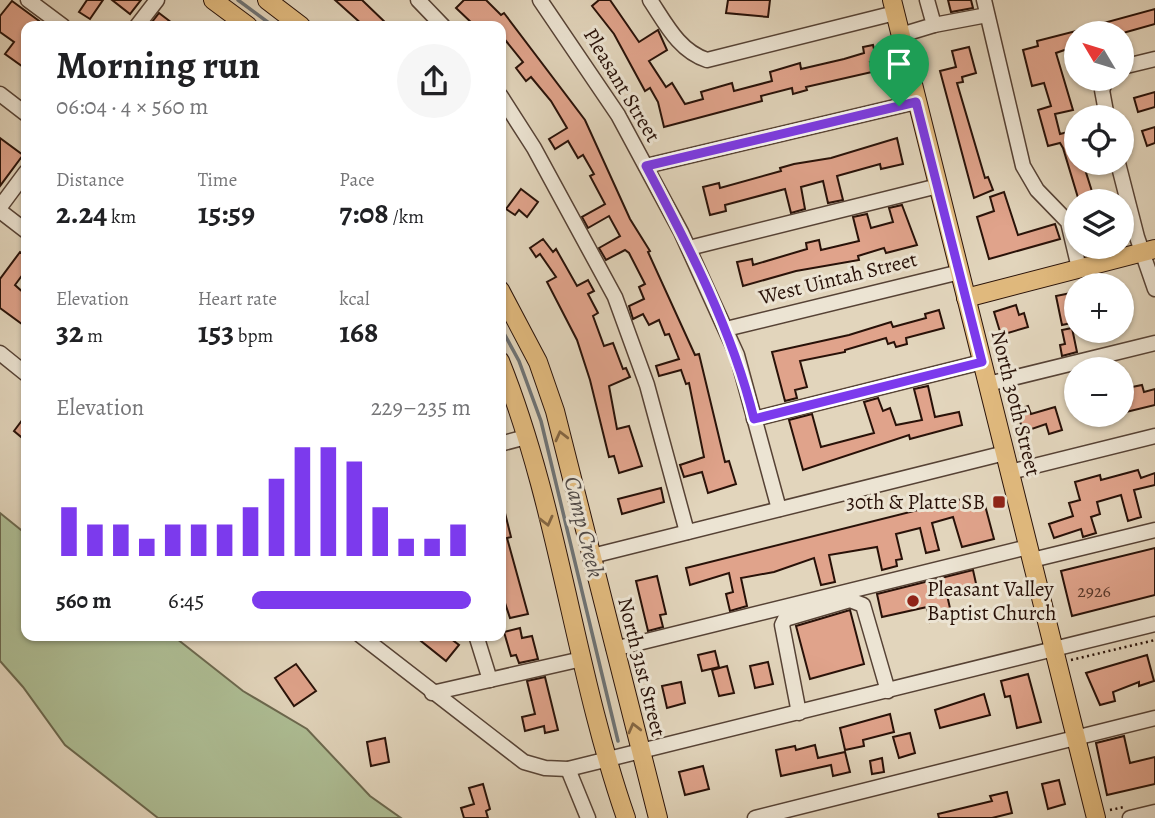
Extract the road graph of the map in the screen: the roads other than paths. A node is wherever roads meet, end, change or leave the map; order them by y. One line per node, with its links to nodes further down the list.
1 (28, 0): 11 (street)
2 (157, 0): 12 (street)
3 (213, 0): 13 (main road)
4 (267, 0): 14 (main road)
5 (418, 0): 15 (street)
6 (540, 0): 24 (street, Pleasant Street)
7 (650, 0): 9 (street)
8 (927, 0): 16 (street)
9 (893, 7): 17 (main road, North 30th Street)
10 (985, 7): 16 (street); 32 (street)
11 (56, 21)
12 (141, 21)
13 (241, 21)
14 (294, 21)
15 (438, 21)
16 (934, 25): 17 (street)
17 (901, 35): 21 (main road, North 30th Street)
18 (1155, 59): 19 (street)
19 (1134, 64)
20 (0, 94): 23 (street)
21 (916, 102): 24 (street); 27 (main road, North 30th Street)
22 (506, 104): 52 (street)
23 (21, 110)
24 (646, 166): 30 (street, Pleasant Street)
25 (1122, 175): 31 (street)
26 (21, 179): 28 (street)
27 (937, 186): 30 (street); 33 (main road, North 30th Street)
28 (0, 209): 29 (street)
29 (21, 227)
30 (689, 248): 37 (street, Pleasant Street)
31 (1149, 250): 32 (main road); 34 (street)
32 (1079, 268): 35 (main road)
33 (960, 272): 35 (main road, North 30th Street); 37 (street, West Uintah Street)
34 (1155, 289)
35 (967, 298): 40 (main road, North 30th Street)
36 (506, 301): 54 (main road, North 31st Street, one-way to 36)
37 (726, 329): 44 (street, Pleasant Street)
38 (1155, 343): 43 (street)
39 (0, 353): 41 (street)
40 (982, 362): 43 (main road, North 30th Street); 44 (street)
41 (21, 370)
42 (506, 379): 46 (main road)
43 (988, 384): 48 (main road, North 30th Street)
44 (754, 419): 50 (street, Pleasant Street)
45 (1155, 436): 49 (street)
46 (526, 437): 47 (street); 60 (main road, one-way to 60)
47 (506, 442)
48 (1005, 453): 49 (main road, North 30th Street); 50 (street)
49 (1010, 472): 53 (main road, North 30th Street)
50 (779, 509): 52 (street)
51 (1155, 530): 53 (street)
52 (687, 532): 54 (street)
53 (1030, 554): 58 (street); 59 (main road, North 30th Street)
54 (592, 556): 58 (main road, North 31st Street)
55 (1155, 624): 59 (street)
56 (368, 641): 63 (street)
57 (478, 641): 61 (street)
58 (614, 649): 67 (main road, North 31st Street, one-way to 58)
59 (1054, 649): 62 (street); 66 (main road, North 30th Street)
60 (582, 659): 61 (street); 68 (main road)
61 (490, 680): 63 (street)
62 (888, 691): 64 (street); 64 (street)
63 (432, 692): 69 (street)
64 (799, 713): 67 (street)
65 (1155, 719): 66 (street)
66 (1075, 739): 74 (street); 75 (main road, North 30th Street)
67 (640, 754): 68 (street); 73 (main road, North 31st Street)
68 (607, 760): 69 (street); 72 (main road)
69 (568, 769): 71 (street)
70 (1155, 812): 76 (street)
71 (588, 818)
72 (626, 818)
73 (658, 818)
74 (755, 818)
75 (1096, 818)
76 (1130, 818)

